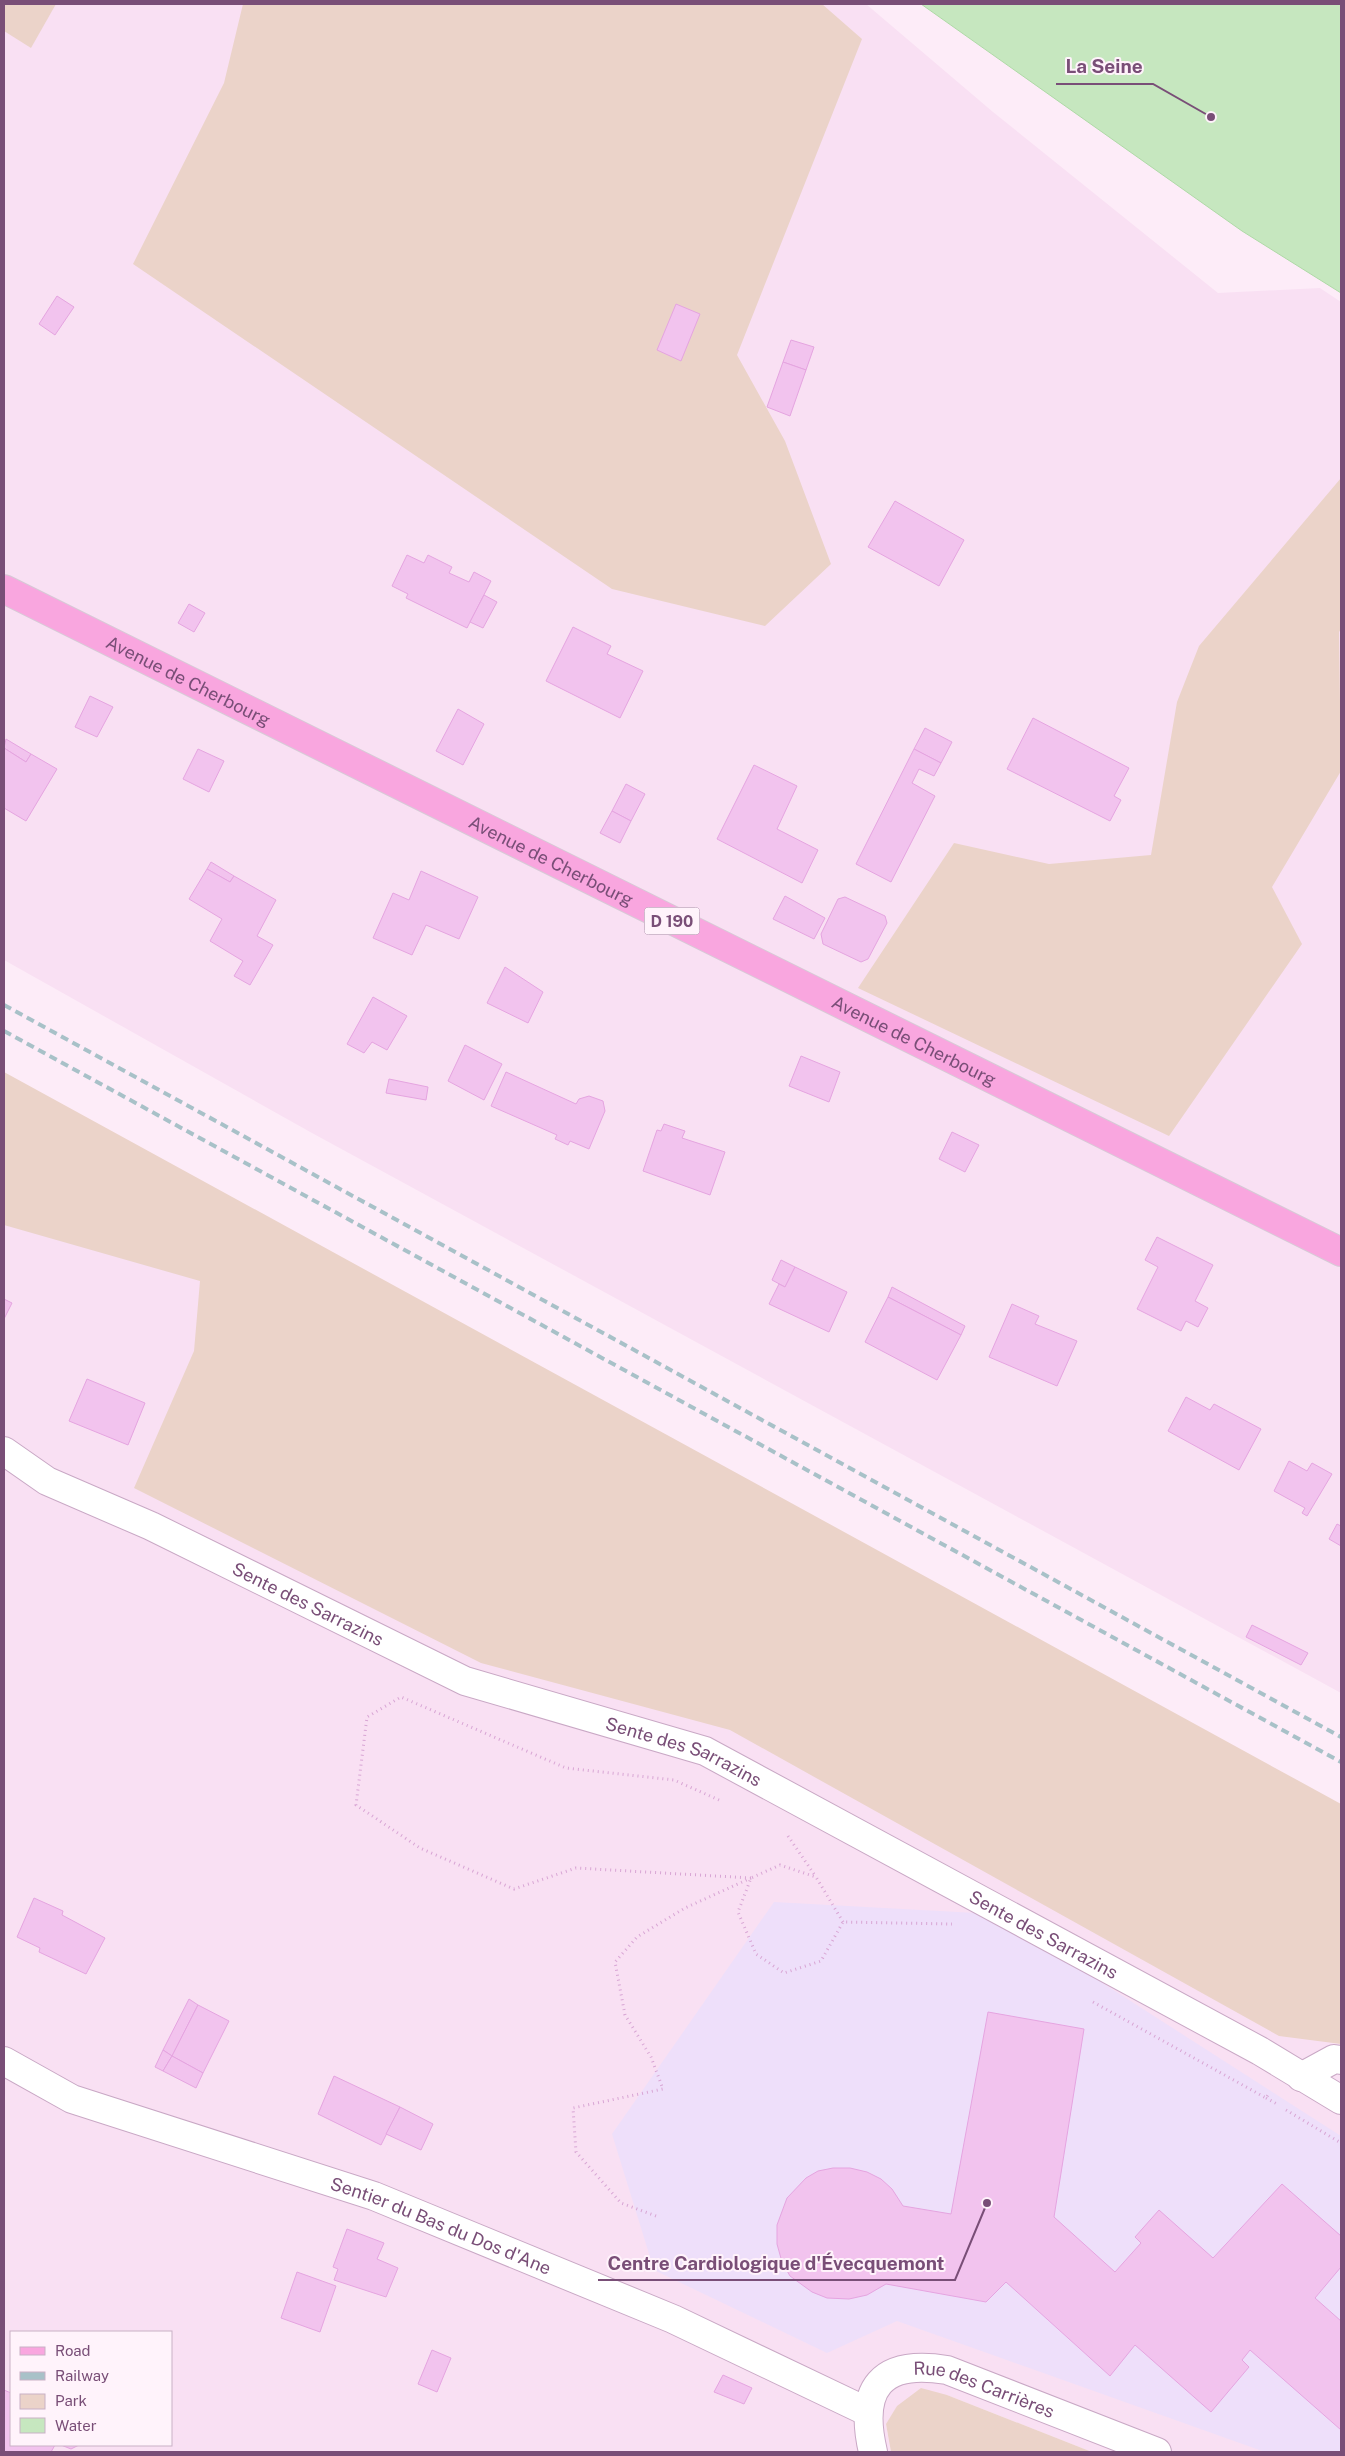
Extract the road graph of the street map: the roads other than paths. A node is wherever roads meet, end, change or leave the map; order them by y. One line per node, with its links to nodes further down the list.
1 (4, 589): 2 (main road, Avenue de Cherbourg / D 190)
2 (1341, 1252)
3 (4, 1451): 6 (street, Sente des Sarrazins)
4 (1341, 2060): 6 (street)
5 (4, 2061): 8 (street, Sentier du Bas du Dos d'Ane)
6 (1301, 2077): 7 (street, Sente des Sarrazins)
7 (1341, 2100)
8 (868, 2412): 9 (street, Rue des Carrières); 10 (street, Rue des Carrières)
9 (873, 2452)
10 (1157, 2452)

